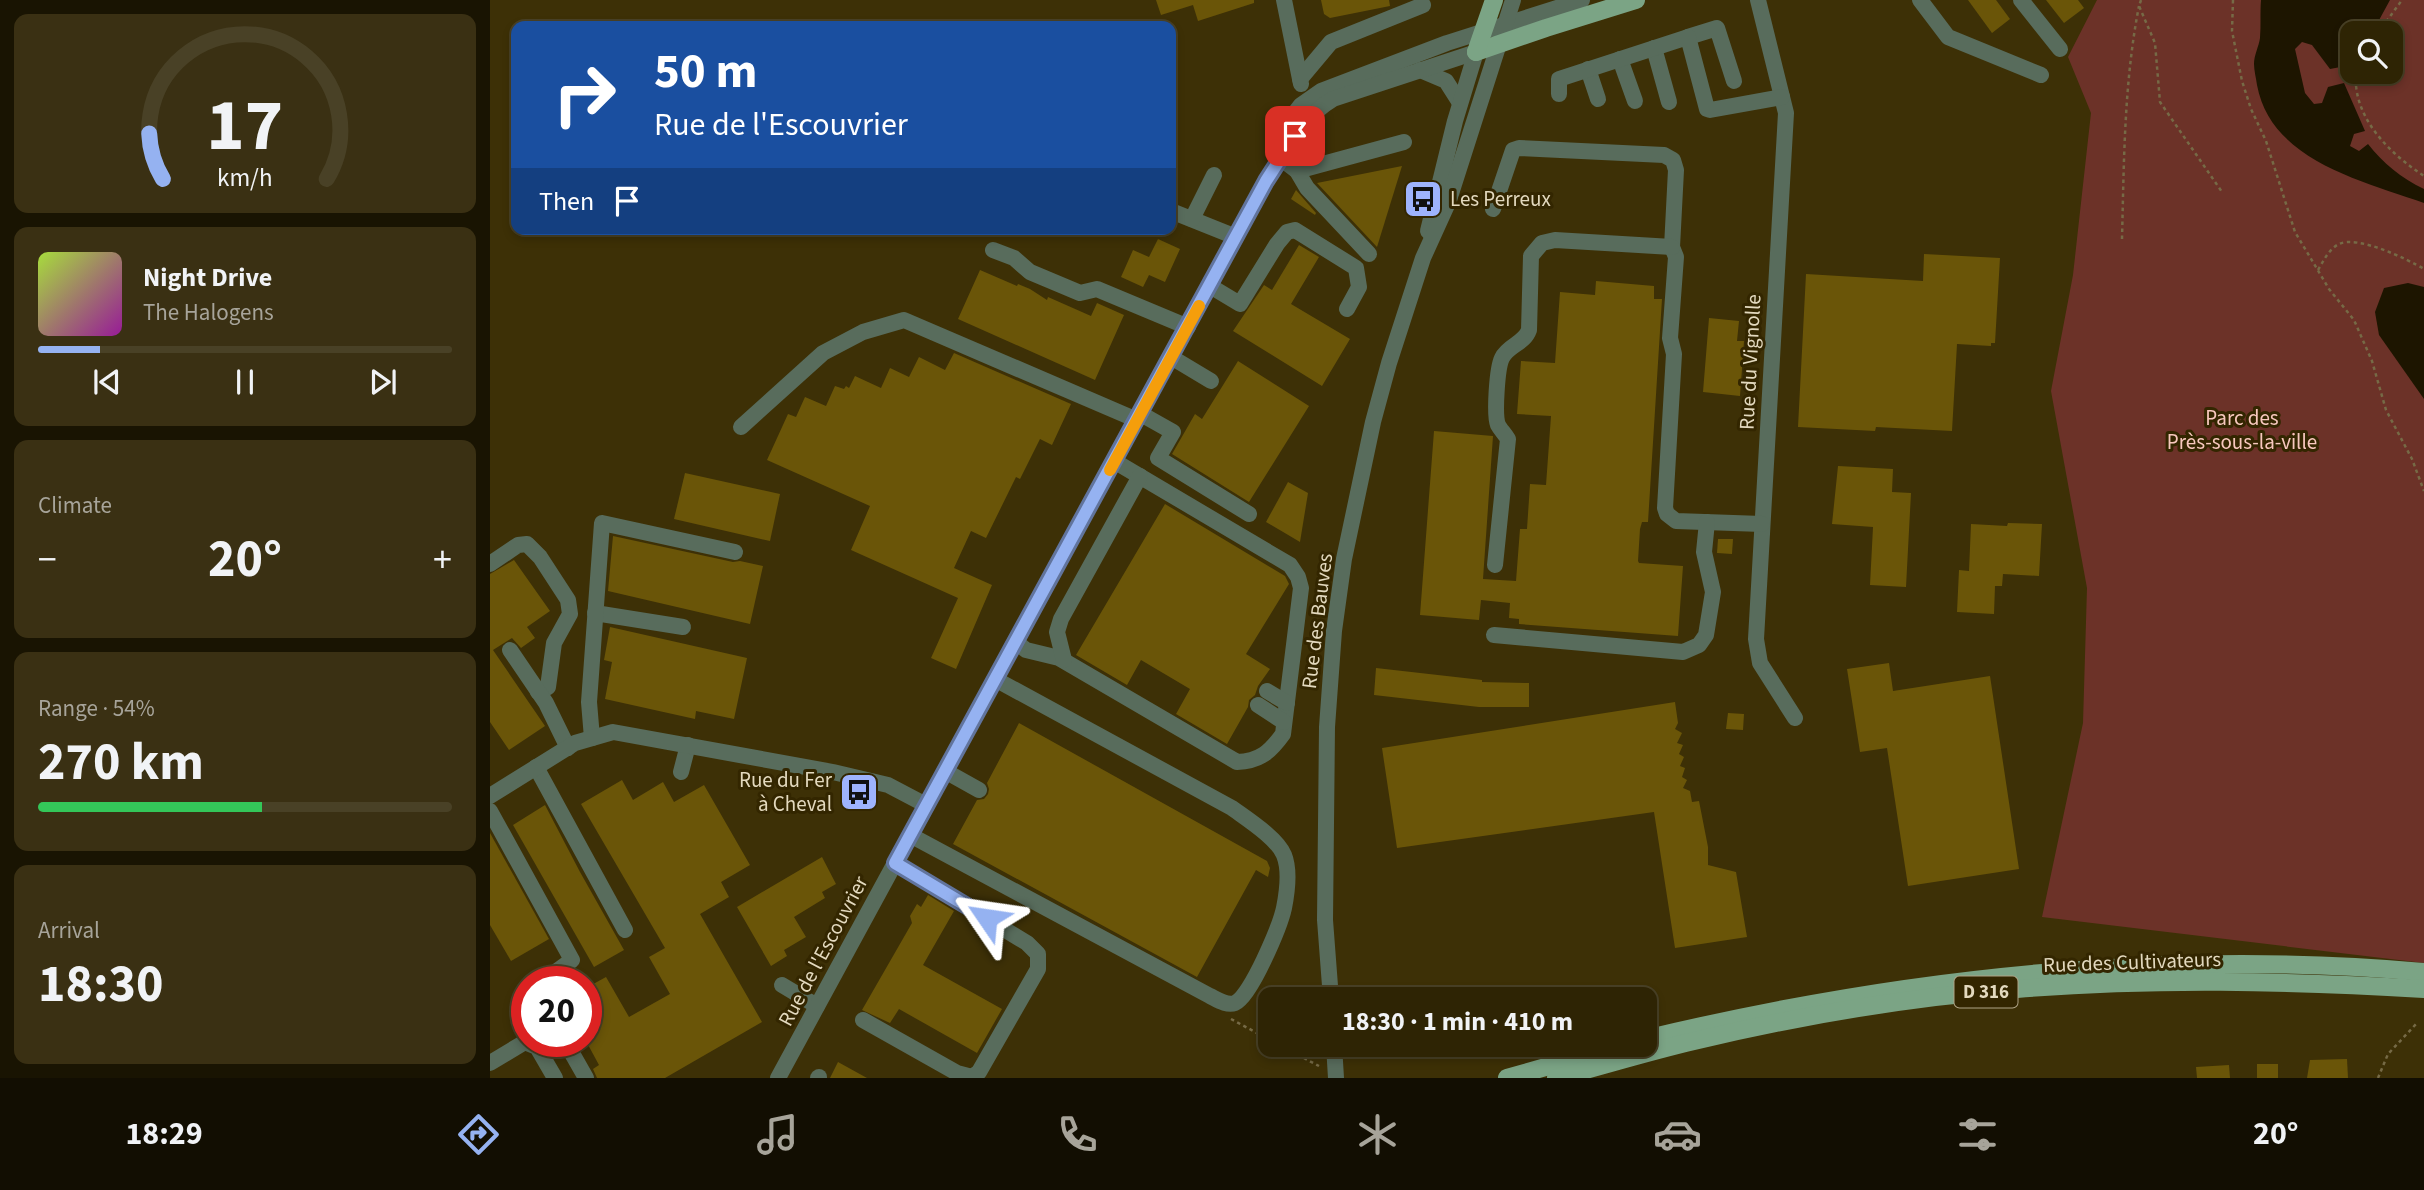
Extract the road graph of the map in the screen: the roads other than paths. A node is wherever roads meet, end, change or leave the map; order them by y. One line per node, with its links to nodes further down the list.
1 (1284, 0): 19 (street)
2 (1494, 0): 12 (main road)
3 (1581, 0): 10 (street)
4 (1636, 0): 13 (main road)
5 (1758, 0): 23 (street, Rue du Vignolle)
6 (1920, 0): 20 (street)
7 (2021, 0): 15 (street)
8 (1423, 5): 9 (street)
9 (1394, 7): 19 (street)
10 (1508, 15): 12 (street); 13 (street, Rue des Bauves)
11 (1688, 37): 14 (street); 21 (street); 23 (street)
12 (1479, 42): 13 (main road); 18 (street); 25 (street); 28 (street, Rue des Bauves)
13 (1499, 44): 40 (street, Rue des Bauves)
14 (1654, 48): 16 (street); 27 (street)
15 (2060, 49)
16 (1620, 59): 17 (street); 26 (street)
17 (1588, 69): 22 (street); 24 (street)
18 (1420, 70): 25 (street); 28 (street)
19 (1301, 71): 25 (street)
20 (2041, 75)
21 (1734, 82)
22 (1559, 94)
23 (1782, 97): 52 (street, Rue du Vignolle)
24 (1598, 99)
25 (1319, 100): 30 (street, Rue de l'Escouvrier)
26 (1635, 101)
27 (1669, 102)
28 (1460, 103): 40 (street, Rue des Bauves)
29 (1404, 142): 31 (street)
30 (1278, 157): 31 (street); 36 (street, Rue de l'Escouvrier)
31 (1297, 171): 39 (street)
32 (1214, 175): 35 (street)
33 (1493, 209): 37 (street)
34 (1176, 213): 35 (street)
35 (1192, 219): 36 (street)
36 (1236, 237): 41 (street, Rue de l'Escouvrier)
37 (1672, 247): 51 (street); 55 (street)
38 (993, 250): 43 (street)
39 (1369, 254)
40 (1423, 258): 83 (street, Rue des Bauves)
41 (1210, 286): 42 (street); 43 (street, Rue de l'Escouvrier)
42 (1347, 309)
43 (1188, 327): 44 (street, Rue de l'Escouvrier)
44 (1171, 357): 45 (street); 46 (street, Rue de l'Escouvrier)
45 (1211, 381)
46 (1139, 417): 47 (street); 48 (street, Rue de l'Escouvrier); 50 (street)
47 (741, 427)
48 (1114, 461): 49 (street); 59 (street, Rue de l'Escouvrier)
49 (1140, 476): 61 (street); 64 (street)
50 (1249, 514)
51 (1707, 522): 52 (street); 58 (street)
52 (1762, 523): 65 (street, Rue du Vignolle)
53 (735, 552): 56 (street)
54 (490, 564): 63 (street)
55 (1495, 565)
56 (595, 613): 57 (street); 67 (street)
57 (683, 627)
58 (1494, 635)
59 (1016, 642): 61 (street); 62 (street, Rue de l'Escouvrier)
60 (510, 650): 63 (street)
61 (1064, 660): 66 (street)
62 (995, 679): 71 (street, Rue de l'Escouvrier); 77 (street)
63 (538, 692): 69 (street)
64 (1287, 703): 66 (street); 66 (street)
65 (1796, 718)
66 (1284, 722)
67 (592, 738): 68 (street); 69 (street)
68 (688, 745): 72 (street); 75 (street)
69 (568, 748): 70 (street)
70 (537, 767): 74 (street); 79 (street)
71 (945, 771): 73 (street); 75 (street, Rue de l'Escouvrier)
72 (681, 772)
73 (979, 790)
74 (490, 796)
75 (926, 805): 77 (street, Rue de l'Escouvrier)
76 (490, 811): 80 (street)
77 (910, 835): 78 (street, Rue de l'Escouvrier)
78 (895, 863): 85 (street, Rue de l'Escouvrier); 86 (street)
79 (625, 930)
80 (564, 966)
81 (2424, 972): 87 (main road, Rue des Cultivateurs / D 316)
82 (782, 985): 85 (street)
83 (1330, 987)
84 (2424, 989): 97 (main road, Rue des Cultivateurs / D 316)
85 (817, 1006): 95 (street, Rue de l'Escouvrier)
86 (863, 1020)
87 (1657, 1036)
88 (574, 1057): 94 (street)
89 (1334, 1057): 92 (street)
90 (1581, 1057): 96 (main road)
91 (490, 1063): 93 (street)
92 (1335, 1077)
93 (555, 1078)
94 (586, 1078)
95 (778, 1078)
96 (1507, 1078)
97 (1556, 1078)

